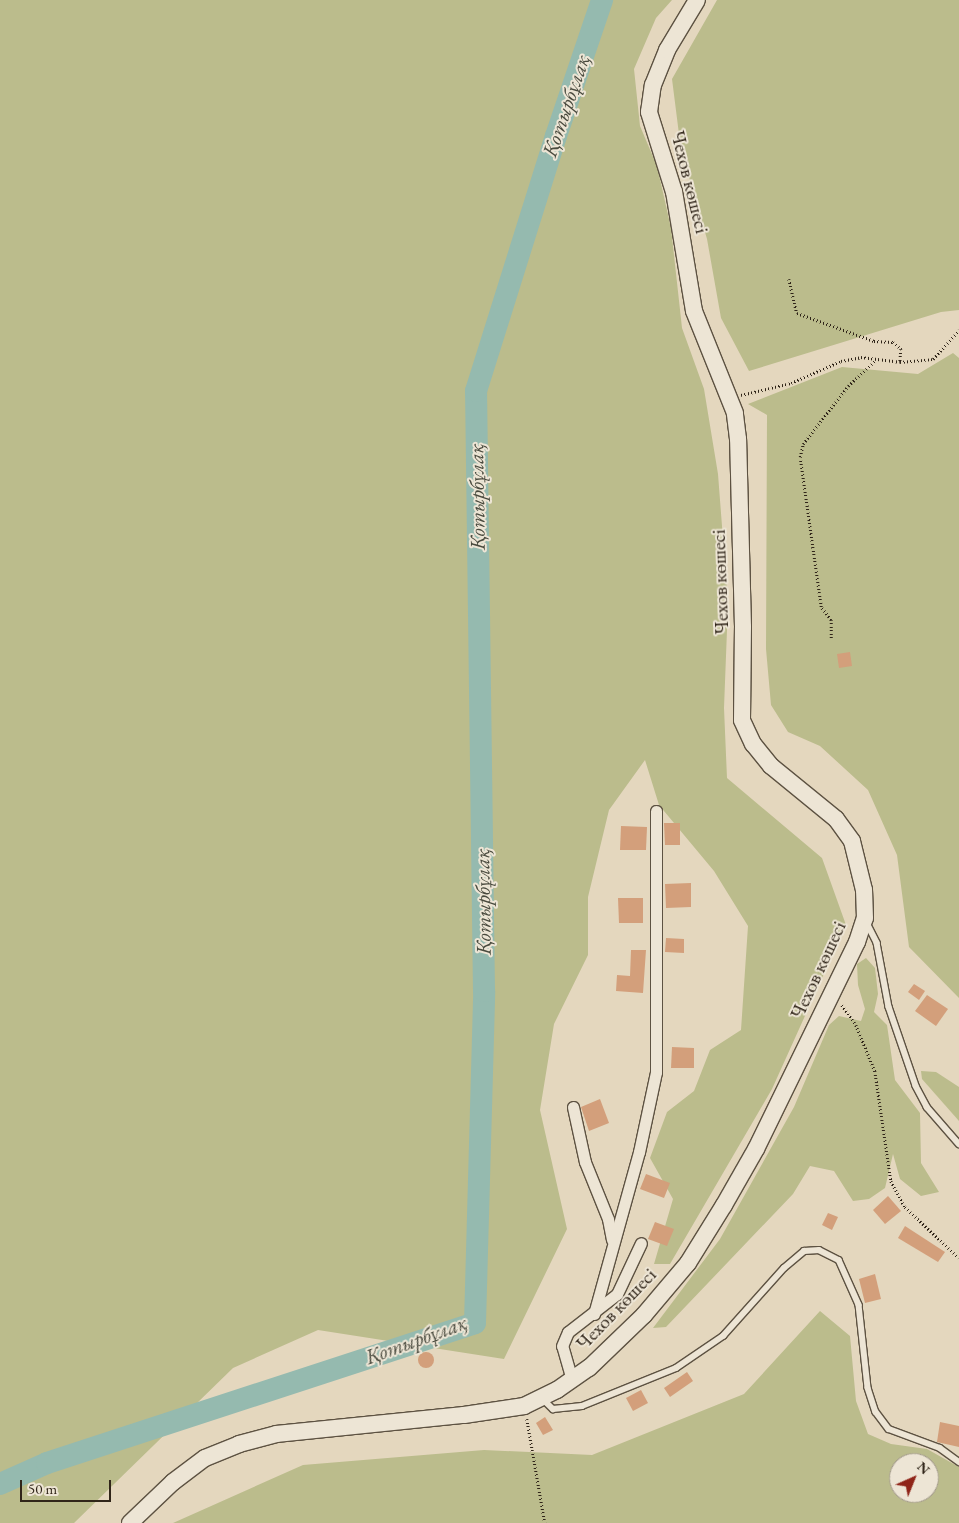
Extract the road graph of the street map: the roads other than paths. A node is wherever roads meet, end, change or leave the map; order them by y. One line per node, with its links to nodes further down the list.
1 (697, 0): 3 (main road, Чехов көшесі)
2 (656, 811): 6 (street)
3 (865, 918): 5 (lane); 9 (main road, Чехов көшесі)
4 (573, 1107): 6 (street)
5 (959, 1144)
6 (612, 1242): 8 (street)
7 (641, 1243): 8 (street)
8 (594, 1314): 9 (street)
9 (572, 1380): 10 (main road, Чехов көшесі)
10 (542, 1398): 11 (lane); 12 (main road, Чехов көшесі)
11 (959, 1462)
12 (130, 1523)

